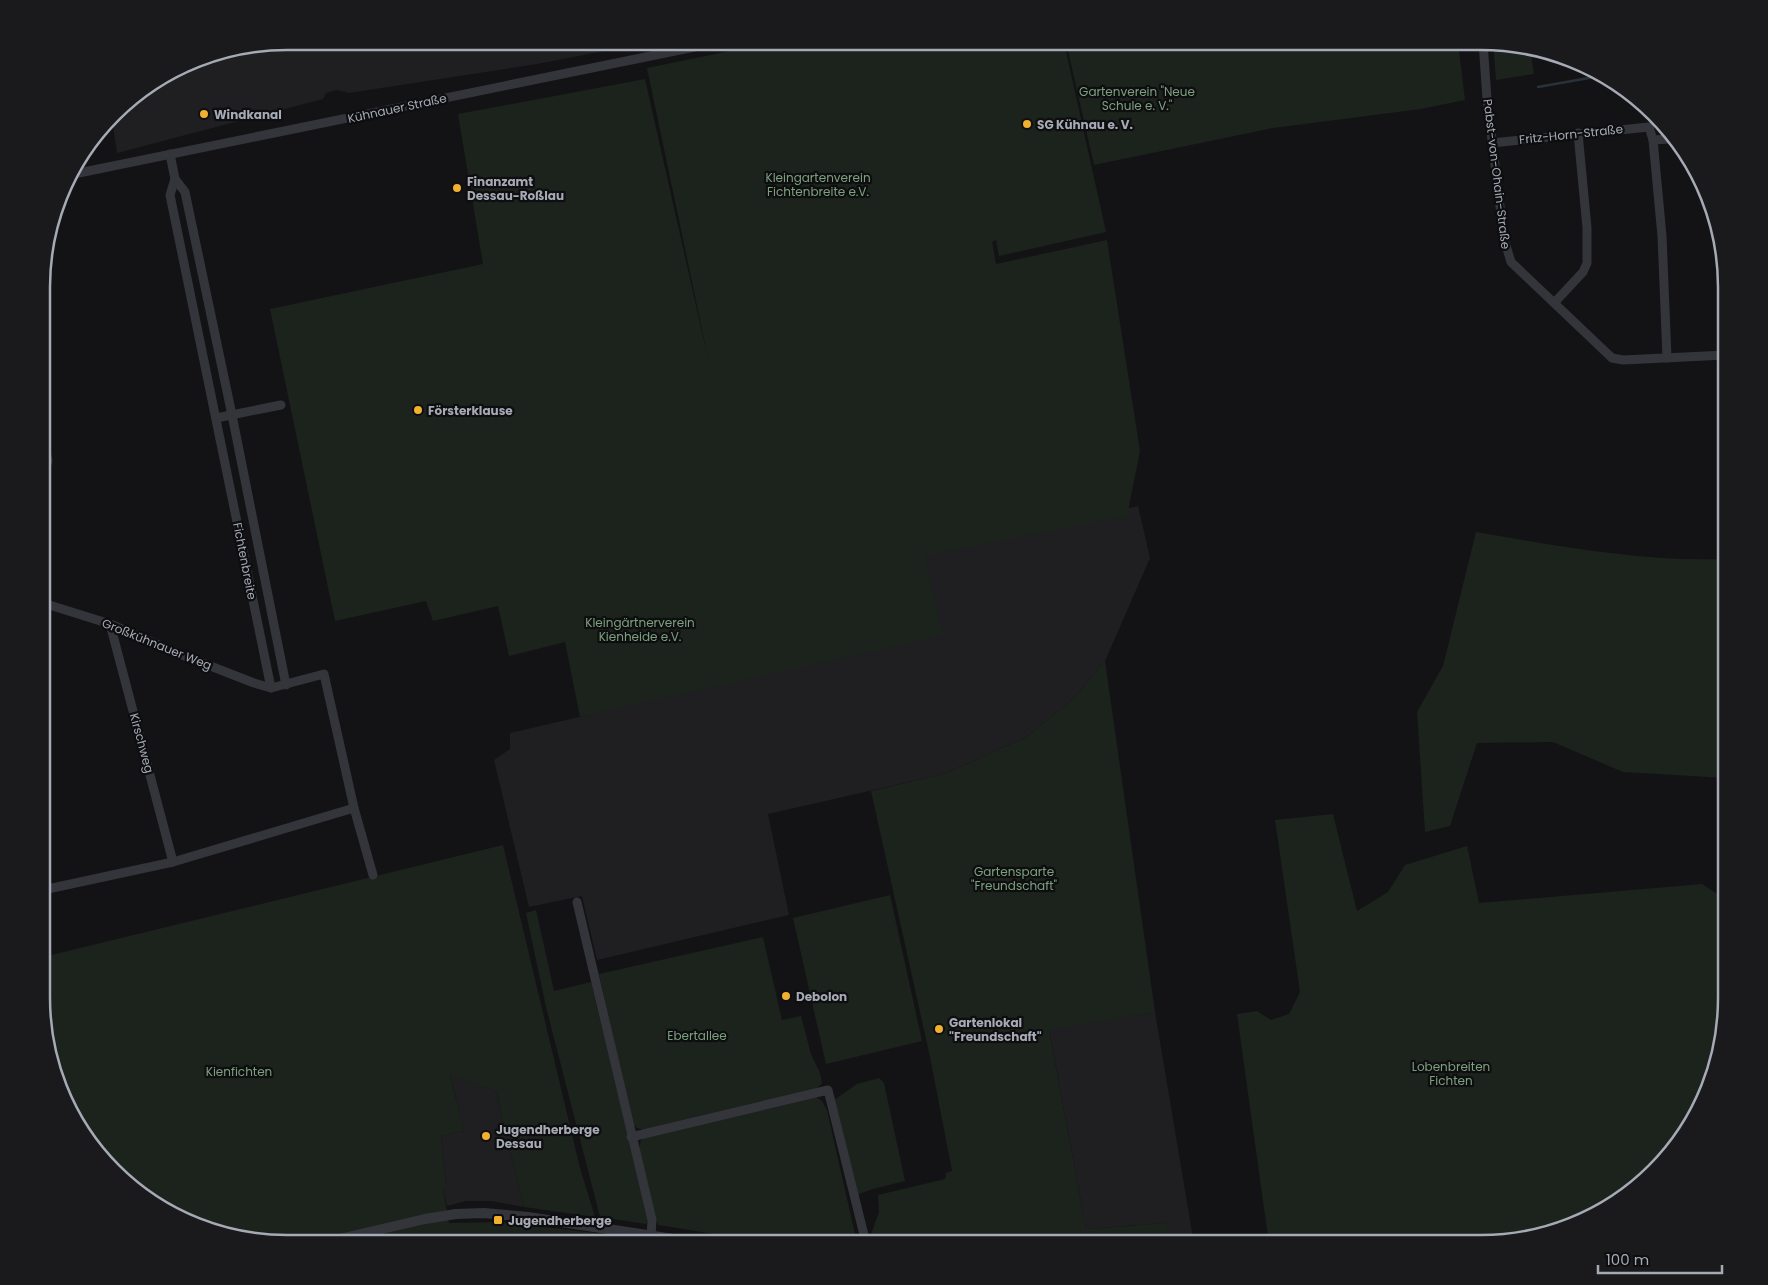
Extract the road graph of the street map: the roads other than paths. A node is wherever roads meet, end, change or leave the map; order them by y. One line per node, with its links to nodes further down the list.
1 (680, 50): 7 (street, Kühnauer Straße)
2 (1484, 50): 6 (street, Pabst-von-Ohain-Straße)
3 (1578, 133): 5 (street, Fritz-Horn-Straße); 6 (street, Fritz-Horn-Straße); 10 (street)
4 (1666, 139): 5 (street)
5 (1652, 140): 12 (street)
6 (1492, 143): 10 (street, Pabst-von-Ohain-Straße)
7 (170, 154): 8 (street, Kühnauer Straße); 9 (street, Fichtenbreite)
8 (79, 173)
9 (175, 179): 14 (street, Fichtenbreite); 15 (street, Fichtenbreite)
10 (1555, 302): 12 (street, Pabst-von-Ohain-Straße)
11 (1718, 355): 12 (street, Pabst-von-Ohain-Straße)
12 (1666, 358)
13 (281, 405): 14 (street)
14 (232, 415): 15 (street); 18 (street, Fichtenbreite)
15 (216, 418): 19 (street, Fichtenbreite)
16 (50, 605): 17 (street, Großkühnauer Weg)
17 (110, 624): 19 (street, Großkühnauer Weg); 21 (street, Kirschweg)
18 (286, 685): 19 (street); 20 (street)
19 (271, 688)
20 (354, 808): 21 (street); 22 (street)
21 (173, 862): 23 (street)
22 (373, 876)
23 (50, 888)
24 (577, 902): 25 (street)
25 (631, 1137): 28 (street); 29 (street)
26 (356, 1235): 27 (street)
27 (645, 1235)
28 (652, 1235)
29 (864, 1235)

